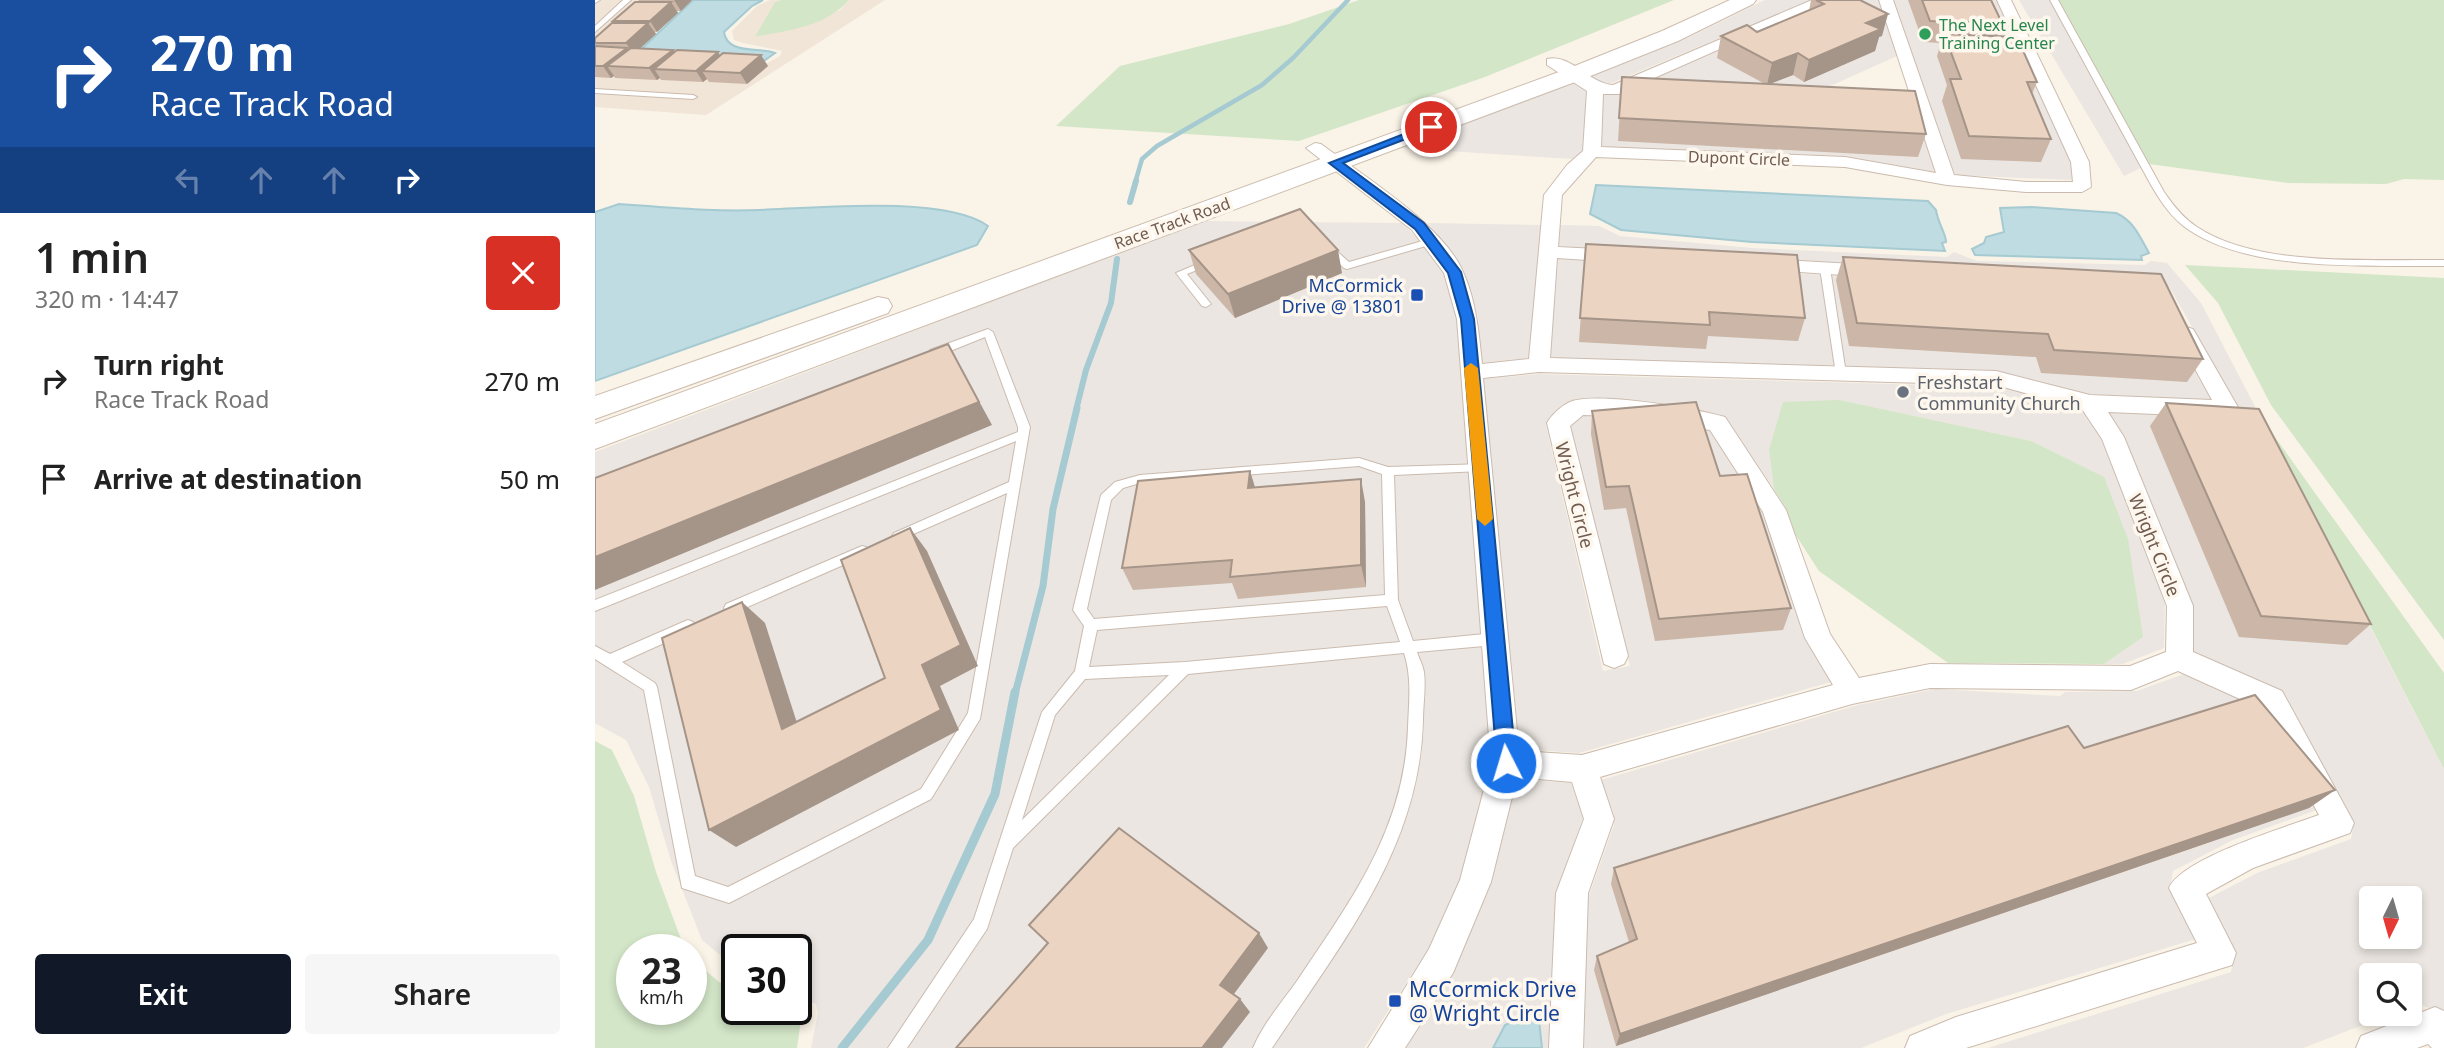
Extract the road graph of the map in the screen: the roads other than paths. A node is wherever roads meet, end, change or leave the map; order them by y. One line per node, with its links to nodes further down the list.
1 (627, 0): 8 (lane)
2 (1702, 0): 9 (main road, Race Track Road)
3 (1746, 0): 10 (main road, Race Track Road)
4 (1824, 0): 11 (street)
5 (1886, 0): 17 (street)
6 (2004, 0): 17 (street, Dupont Circle)
7 (2054, 0): 24 (lane)
8 (595, 30)
9 (1552, 62): 10 (street); 16 (main road, Race Track Road)
10 (1575, 74): 11 (street); 16 (main road, Race Track Road)
11 (1603, 90): 13 (street); 15 (street)
12 (595, 91): 14 (lane)
13 (1667, 92)
14 (693, 97)
15 (1592, 152): 17 (street, Dupont Circle); 20 (street)
16 (1325, 155): 19 (street); 34 (main road, Race Track Road); 36 (main road, Race Track Road)
17 (1947, 180)
18 (1318, 240): 19 (lane)
19 (1433, 241): 31 (street)
20 (1549, 252): 21 (street); 30 (street)
21 (1632, 257)
22 (1216, 259): 27 (lane)
23 (1742, 263): 25 (street)
24 (2444, 263)
25 (1825, 268): 26 (street); 32 (lane)
26 (1895, 272)
27 (1206, 304)
28 (2173, 312): 33 (street)
29 (925, 356): 35 (lane)
30 (1539, 365): 31 (street); 32 (street)
31 (1471, 372): 37 (street)
32 (1841, 374): 33 (street)
33 (2090, 403): 49 (street, Wright Circle)
34 (595, 408)
35 (1023, 434): 39 (lane); 41 (lane)
36 (595, 437)
37 (1481, 467): 38 (lane); 45 (street)
38 (1388, 471): 40 (lane); 44 (lane)
39 (1014, 485): 42 (lane); 50 (lane)
40 (1392, 600): 44 (lane); 46 (lane)
41 (595, 606)
42 (723, 611)
43 (697, 622): 50 (lane)
44 (1091, 625): 52 (lane)
45 (1496, 639): 46 (lane); 54 (street)
46 (1409, 648): 51 (lane); 59 (lane)
47 (595, 652): 50 (lane)
48 (1614, 656): 53 (street, Wright Circle)
49 (2179, 659): 53 (street); 62 (street)
50 (608, 661)
51 (1185, 668): 52 (lane); 56 (lane)
52 (1081, 673): 56 (lane)
53 (1852, 692): 55 (street)
54 (1506, 763): 55 (street); 60 (street)
55 (1582, 769): 61 (street)
56 (1007, 845): 58 (lane)
57 (2444, 1036): 63 (street)
58 (897, 1048)
59 (1262, 1048)
60 (1385, 1048)
61 (1566, 1048)
62 (1922, 1048)
63 (2373, 1048)

